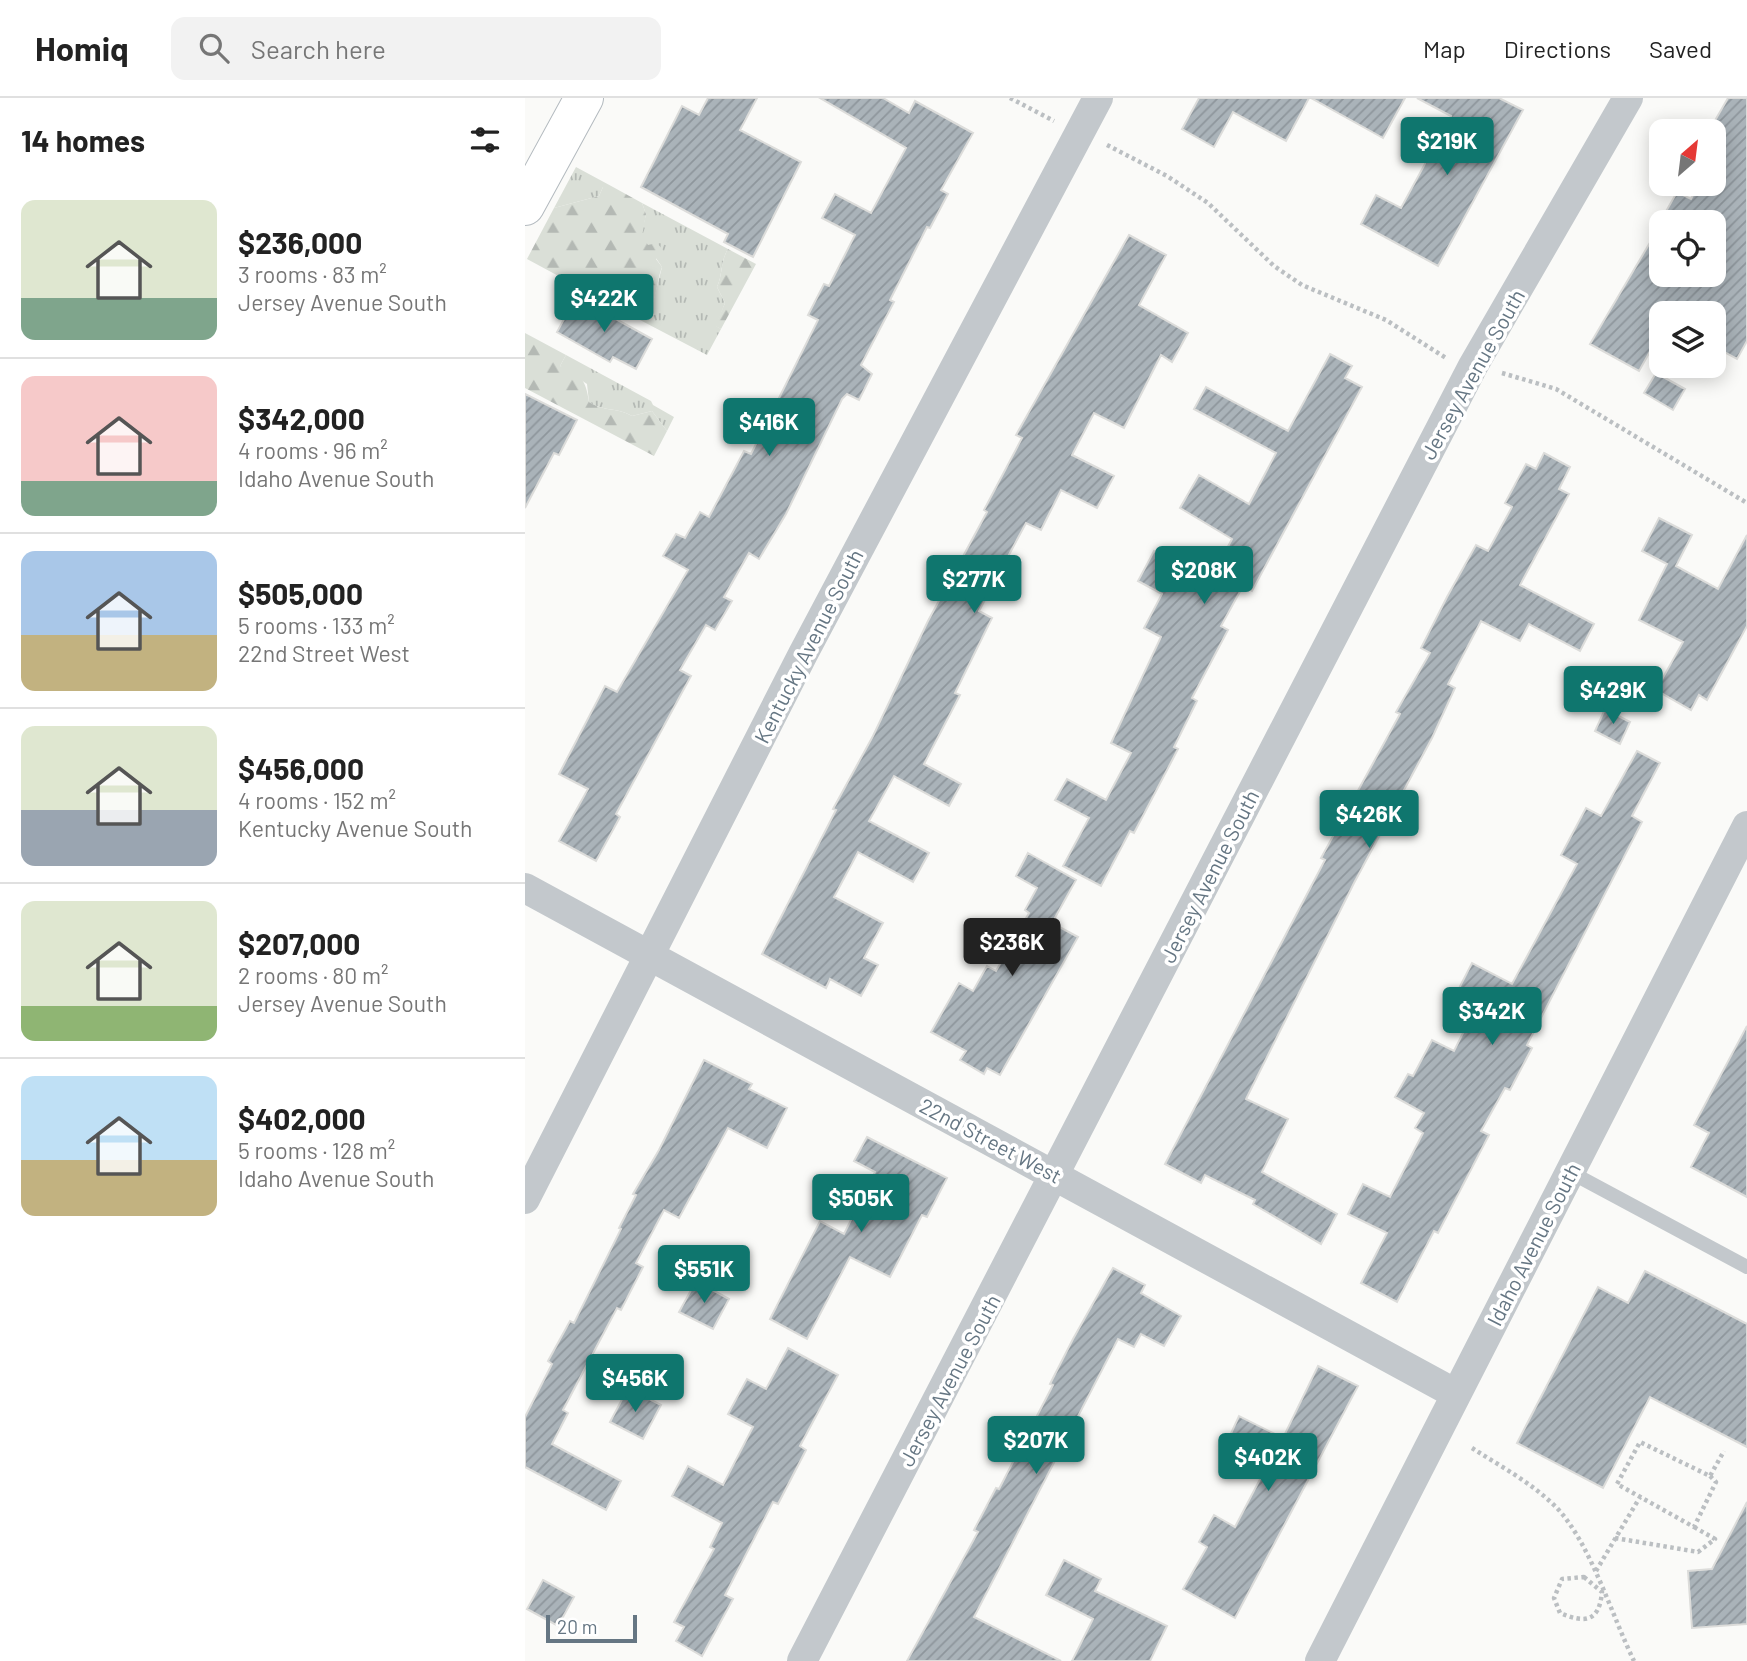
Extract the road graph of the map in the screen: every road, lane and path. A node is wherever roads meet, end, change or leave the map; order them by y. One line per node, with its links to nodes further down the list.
1 (584, 98): 7 (main road)
2 (1010, 98): 5 (path)
3 (1098, 98): 13 (street, Kentucky Avenue South)
4 (1628, 98): 15 (street, Jersey Avenue South)
5 (1060, 124)
6 (1097, 140): 8 (path)
7 (525, 206)
8 (1451, 361)
9 (1492, 370): 10 (path)
10 (1747, 503)
11 (1747, 827): 14 (street, Idaho Avenue South)
12 (525, 888): 13 (street, 22nd Street West)
13 (649, 956): 15 (street, 22nd Street West); 16 (street, Kentucky Avenue South)
14 (1570, 1172): 17 (lane); 18 (street, Idaho Avenue South)
15 (1056, 1175): 18 (street, 22nd Street West); 27 (street, Jersey Avenue South)
16 (525, 1199)
17 (1747, 1266)
18 (1456, 1394): 28 (street, Idaho Avenue South)
19 (1472, 1448): 25 (path)
20 (1724, 1451): 21 (path)
21 (1710, 1476): 22 (path); 23 (path)
22 (1640, 1497): 23 (path); 24 (path)
23 (1694, 1527): 24 (path)
24 (1615, 1538): 25 (path)
25 (1596, 1571): 26 (path)
26 (1602, 1592): 26 (path); 29 (path)
27 (802, 1661)
28 (1320, 1661)
29 (1634, 1661)

